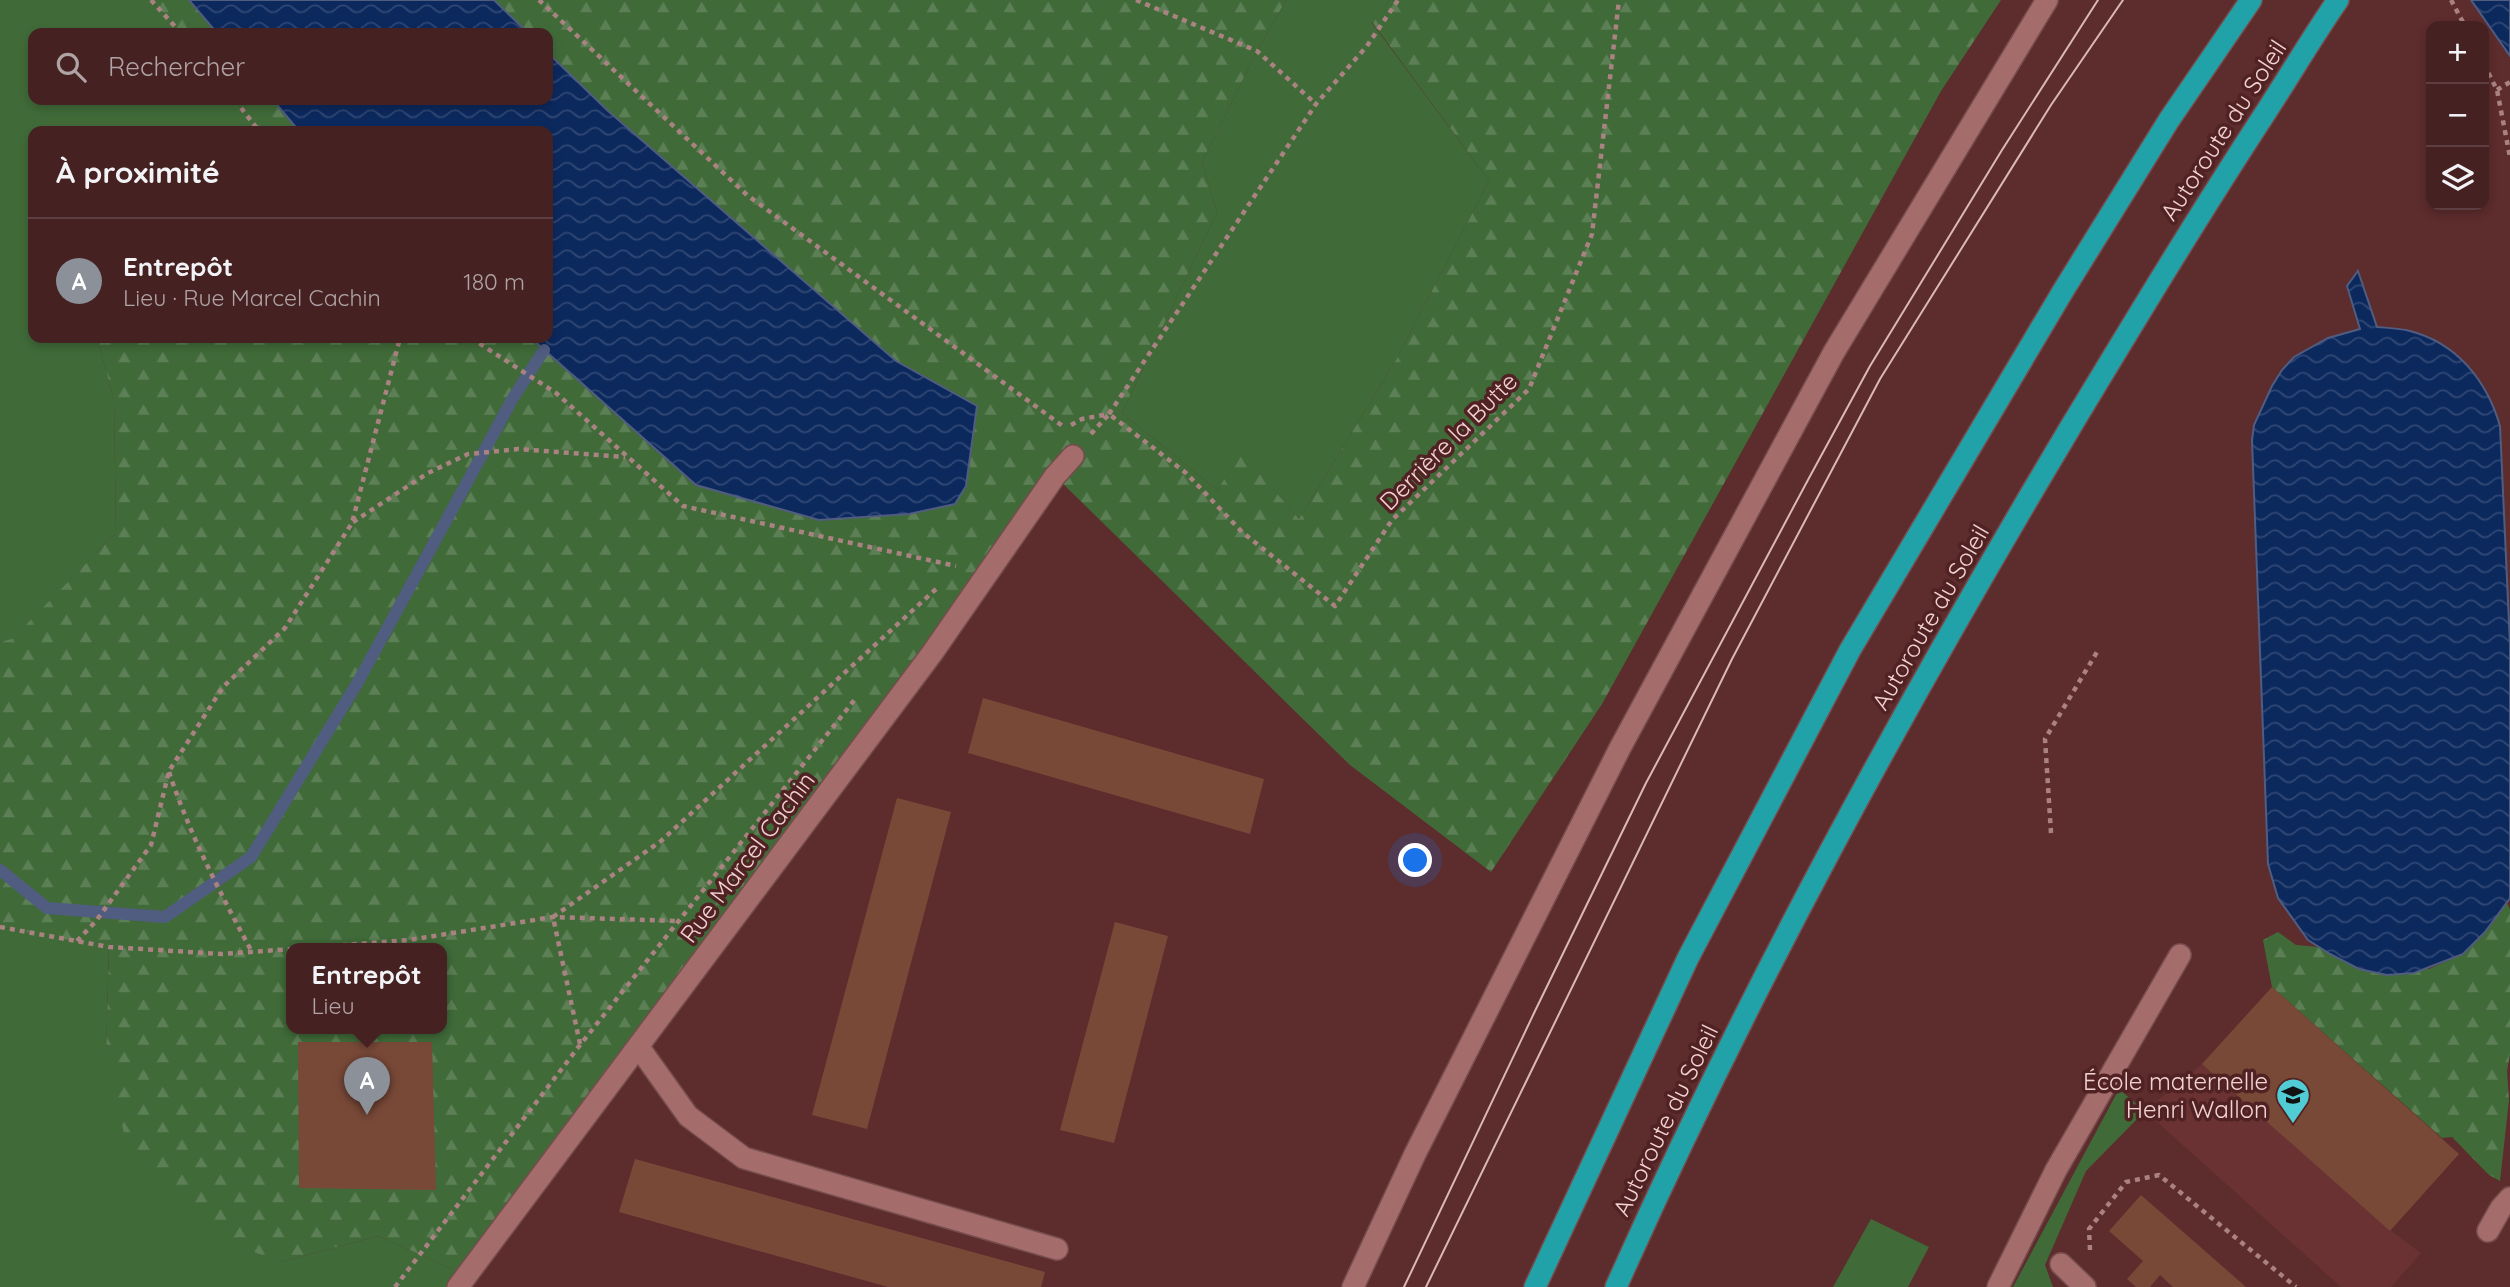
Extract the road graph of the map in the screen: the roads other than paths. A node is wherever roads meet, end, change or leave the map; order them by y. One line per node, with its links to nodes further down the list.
1 (2048, 0): 12 (street)
2 (2251, 0): 13 (highway, Autoroute du Soleil)
3 (2336, 3): 14 (highway, Autoroute du Soleil)
4 (1073, 456): 6 (street, Rue Marcel Cachin)
5 (2180, 955): 15 (street)
6 (638, 1046): 9 (street); 11 (street, Rue Marcel Cachin)
7 (2510, 1198): 8 (street)
8 (2488, 1231)
9 (1057, 1249)
10 (2061, 1264): 16 (street)
11 (458, 1287)
12 (1353, 1287)
13 (1535, 1287)
14 (1616, 1287)
15 (1997, 1287)
16 (2085, 1287)

